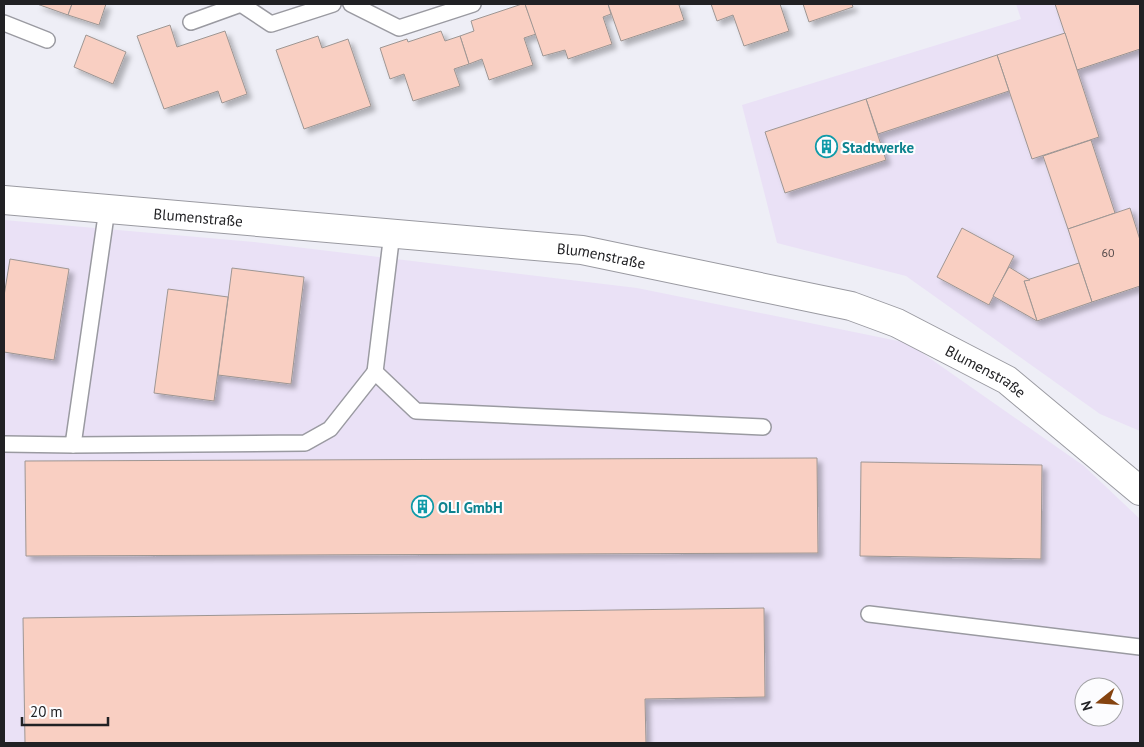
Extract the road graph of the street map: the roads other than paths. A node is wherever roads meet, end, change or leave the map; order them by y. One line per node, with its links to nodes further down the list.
1 (333, 4): 4 (lane)
2 (351, 4): 3 (lane)
3 (473, 4)
4 (191, 22)
5 (4, 23): 6 (lane)
6 (47, 40)
7 (4, 200): 8 (street, Blumenstraße)
8 (107, 209): 9 (street, Blumenstraße); 13 (lane)
9 (392, 233): 10 (lane); 14 (street, Blumenstraße)
10 (375, 372): 11 (lane); 13 (lane)
11 (763, 427)
12 (4, 444): 13 (lane)
13 (73, 445)
14 (1140, 491)
15 (869, 614): 16 (lane)
16 (1140, 647)

